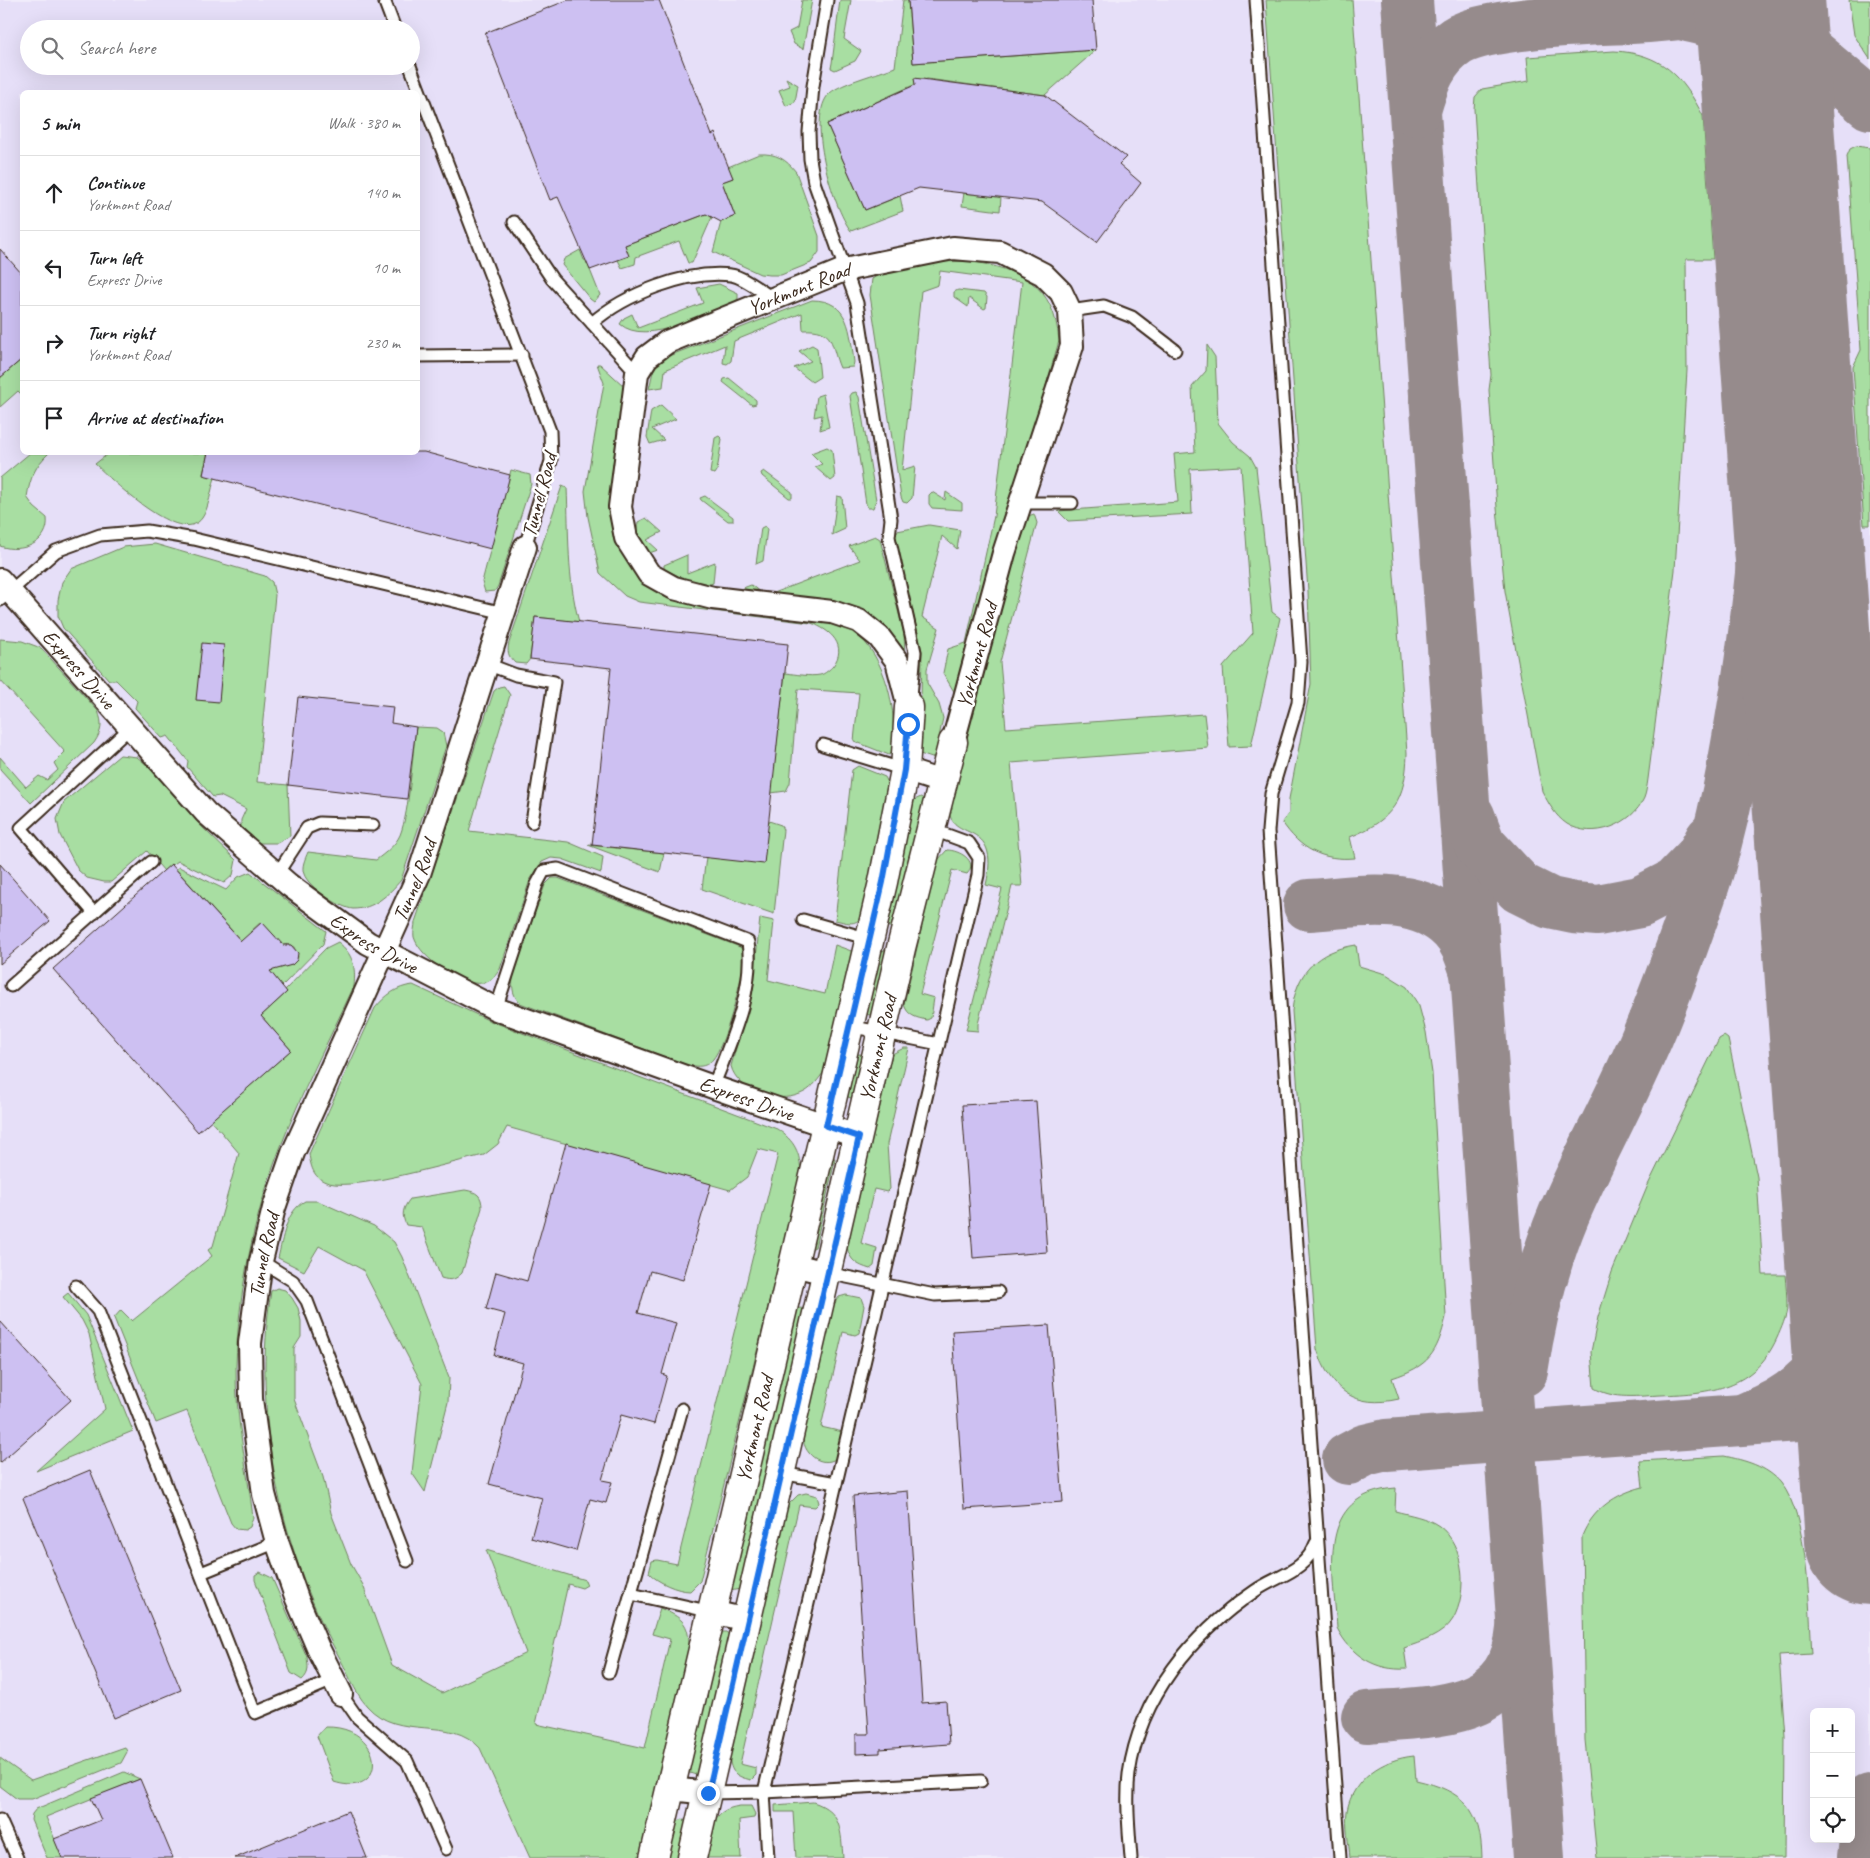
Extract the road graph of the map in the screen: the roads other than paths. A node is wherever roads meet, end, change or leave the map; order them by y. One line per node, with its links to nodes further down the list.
1 (384, 0): 4 (lane)
2 (827, 0): 9 (lane)
3 (1256, 0): 56 (lane)
4 (392, 20)
5 (413, 75): 6 (lane, Tunnel Road)
6 (419, 90)
7 (420, 92): 14 (lane, Tunnel Road)
8 (514, 222): 12 (lane)
9 (844, 270): 10 (street, Yorkmont Road); 11 (street, Yorkmont Road); 23 (lane)
10 (774, 299): 12 (lane); 16 (street, Yorkmont Road)
11 (1070, 311): 13 (lane); 17 (street, Yorkmont Road)
12 (592, 322): 16 (lane)
13 (1175, 350)
14 (522, 355): 15 (lane); 19 (lane, Tunnel Road)
15 (420, 356)
16 (637, 373): 23 (street, Yorkmont Road)
17 (1020, 503): 18 (lane); 25 (street, Yorkmont Road)
18 (1072, 503)
19 (525, 547): 21 (street, Tunnel Road)
20 (3, 591): 21 (lane); 24 (street, Express Drive)
21 (504, 613): 22 (street, Tunnel Road)
22 (487, 664): 29 (lane); 38 (street, Tunnel Road)
23 (909, 706): 27 (street, Yorkmont Road)
24 (131, 727): 33 (street, Express Drive); 34 (lane)
25 (953, 742): 28 (street, Yorkmont Road)
26 (823, 745): 27 (lane)
27 (904, 770): 28 (street); 36 (street, Yorkmont Road)
28 (942, 782): 31 (street, Yorkmont Road)
29 (532, 822)
30 (373, 825): 33 (lane)
31 (930, 829): 37 (street, Yorkmont Road); 43 (lane)
32 (151, 862): 34 (lane)
33 (277, 874): 38 (street, Express Drive)
34 (94, 912): 39 (lane)
35 (803, 920): 36 (lane)
36 (869, 939): 37 (street); 41 (street, Yorkmont Road)
37 (901, 948): 42 (street, Yorkmont Road)
38 (384, 951): 40 (street, Express Drive); 47 (street, Tunnel Road)
39 (11, 986)
40 (496, 1008): 44 (street, Express Drive); 44 (lane)
41 (849, 1026): 42 (lane); 45 (street, Yorkmont Road)
42 (883, 1032): 43 (lane); 46 (street, Yorkmont Road)
43 (939, 1044): 50 (lane)
44 (713, 1087): 45 (street, Express Drive)
45 (826, 1126): 46 (street, Express Drive); 48 (street, Yorkmont Road)
46 (859, 1137): 49 (street, Yorkmont Road)
47 (261, 1261): 57 (street, Tunnel Road); 58 (lane)
48 (793, 1264): 49 (street); 61 (street, Yorkmont Road)
49 (827, 1273): 50 (lane); 54 (street, Yorkmont Road)
50 (882, 1285): 52 (lane); 55 (lane)
51 (76, 1286): 59 (lane)
52 (998, 1292)
53 (682, 1410): 60 (lane)
54 (781, 1473): 55 (lane); 62 (street, Yorkmont Road)
55 (836, 1483): 67 (lane)
56 (1317, 1540): 75 (lane); 76 (lane)
57 (277, 1542): 59 (lane); 64 (street, Tunnel Road)
58 (407, 1561)
59 (201, 1573): 64 (lane)
60 (631, 1594): 61 (lane); 63 (lane)
61 (712, 1612): 62 (street); 66 (street, Yorkmont Road)
62 (747, 1620): 68 (street, Yorkmont Road)
63 (609, 1672)
64 (337, 1687): 70 (lane)
65 (982, 1781): 67 (lane)
66 (671, 1789): 68 (street); 72 (street, Yorkmont Road)
67 (764, 1792): 68 (lane); 74 (lane)
68 (708, 1793): 73 (street, Yorkmont Road)
69 (0, 1820): 71 (lane)
70 (446, 1849)
71 (17, 1858)
72 (654, 1858)
73 (692, 1858)
74 (768, 1858)
75 (1130, 1858)
76 (1340, 1858)

